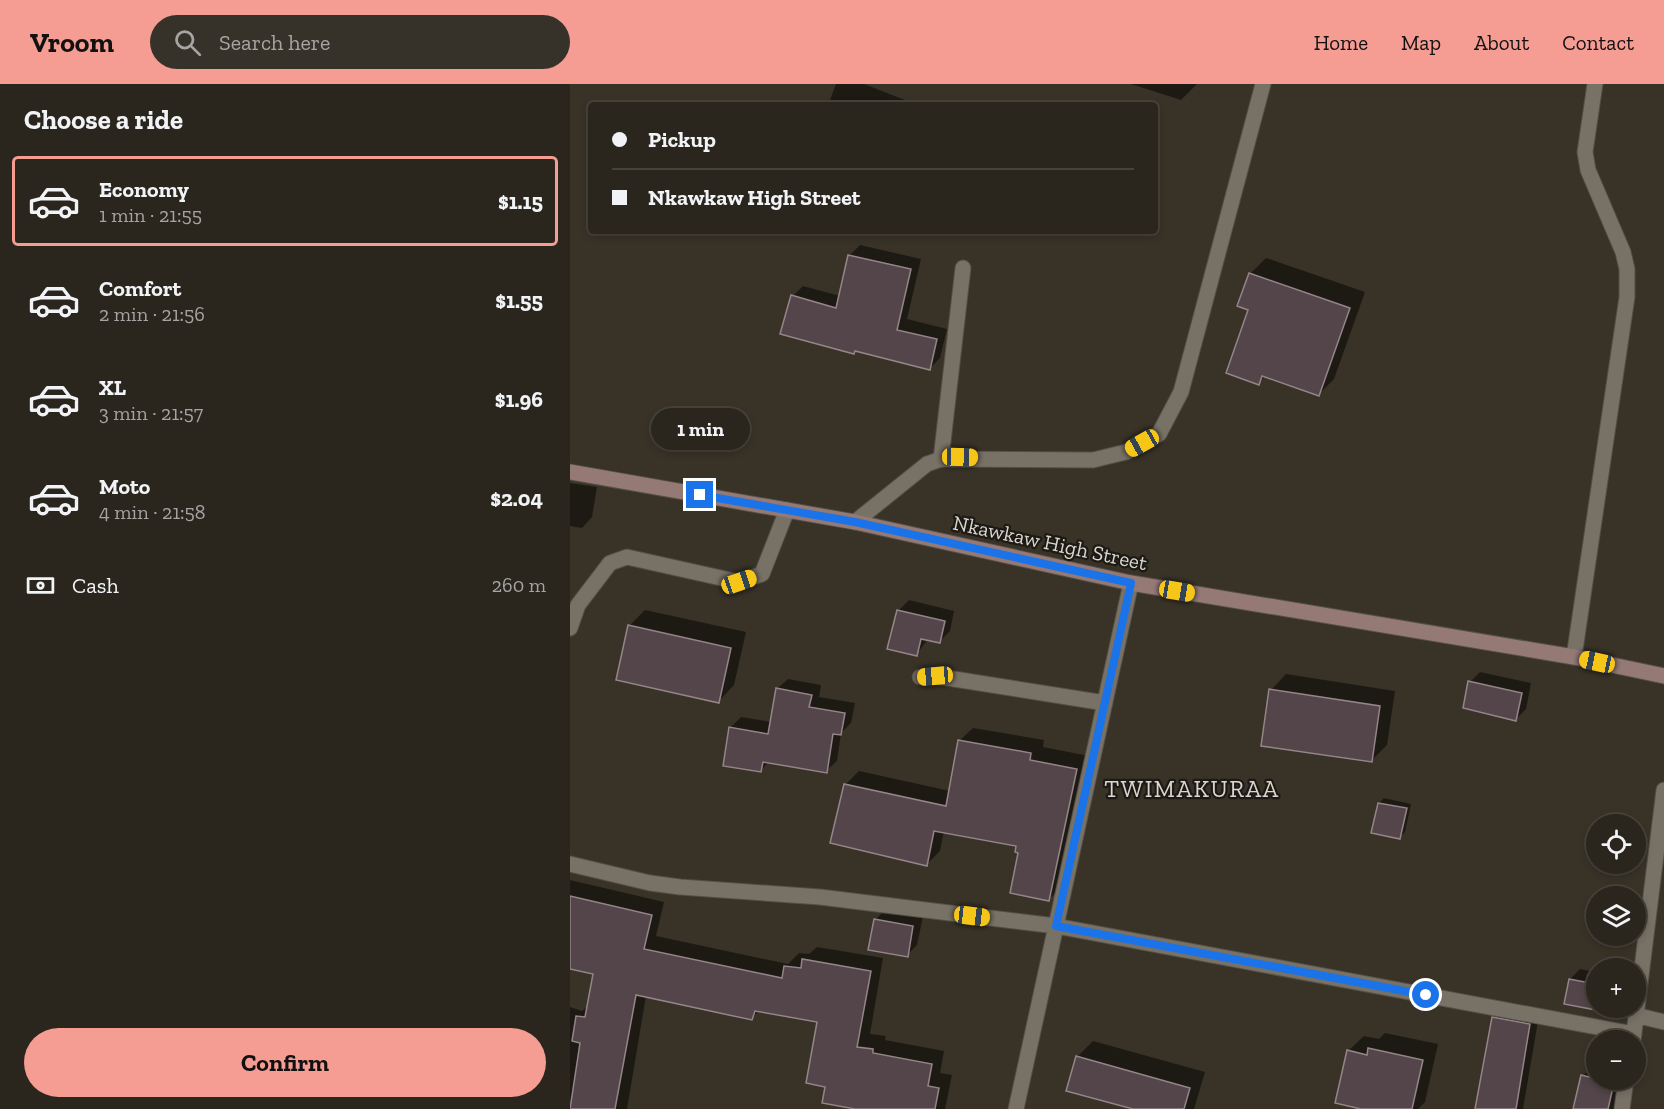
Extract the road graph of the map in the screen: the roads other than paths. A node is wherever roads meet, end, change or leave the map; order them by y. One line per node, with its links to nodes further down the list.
1 (1263, 84): 4 (street)
2 (1595, 84): 10 (street)
3 (963, 268): 4 (street)
4 (941, 459): 7 (street)
5 (570, 472): 6 (main road, Nkawkaw High Street)
6 (787, 510): 7 (main road, Nkawkaw High Street); 9 (street)
7 (855, 522): 8 (main road, Nkawkaw High Street)
8 (1131, 583): 10 (main road, Nkawkaw High Street); 13 (street)
9 (570, 628)
10 (1574, 657): 11 (main road, Nkawkaw High Street)
11 (1664, 676)
12 (920, 677): 13 (street)
13 (1105, 703): 16 (street)
14 (1664, 790): 17 (street)
15 (570, 864): 16 (street)
16 (1056, 926): 20 (street); 22 (street)
17 (1642, 958)
18 (1646, 1018): 19 (street)
19 (1664, 1022)
20 (1597, 1030)
21 (1625, 1090): 23 (street)
22 (1016, 1109)
23 (1622, 1109)

